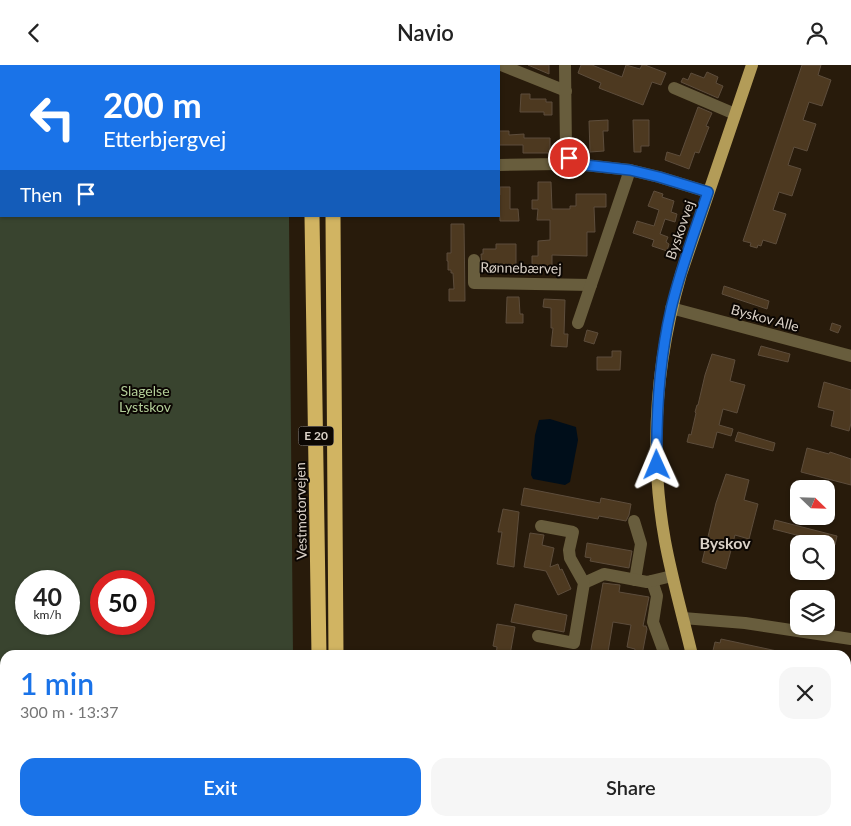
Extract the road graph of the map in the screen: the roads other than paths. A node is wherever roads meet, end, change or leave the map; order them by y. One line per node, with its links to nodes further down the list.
1 (501, 65): 5 (street)
2 (565, 65): 5 (street)
3 (752, 65): 6 (main road, Byskovvej)
4 (674, 88): 6 (street)
5 (566, 91): 7 (street)
6 (735, 114): 10 (main road, Byskovvej)
7 (569, 158): 8 (street); 9 (street)
8 (500, 165)
9 (630, 170): 10 (street); 14 (street)
10 (708, 192): 15 (main road, Byskovvej)
11 (312, 217): 27 (highway, Vestmotorvejen / E 20)
12 (333, 217): 28 (highway, E 20)
13 (474, 260): 14 (street, Rønnebærvej)
14 (591, 285): 16 (street)
15 (671, 308): 17 (street, Byskov Alle); 20 (main road, Byskovvej)
16 (578, 323)
17 (851, 356)
18 (634, 521): 21 (street)
19 (541, 526): 23 (street)
20 (672, 576): 22 (street); 24 (main road, Byskovvej)
21 (635, 579): 22 (street); 23 (street)
22 (652, 581): 29 (street)
23 (584, 583): 25 (street)
24 (683, 617): 26 (street); 30 (main road, Byskovvej)
25 (538, 636)
26 (851, 639)
27 (320, 650)
28 (336, 650)
29 (663, 650)
30 (691, 650)

